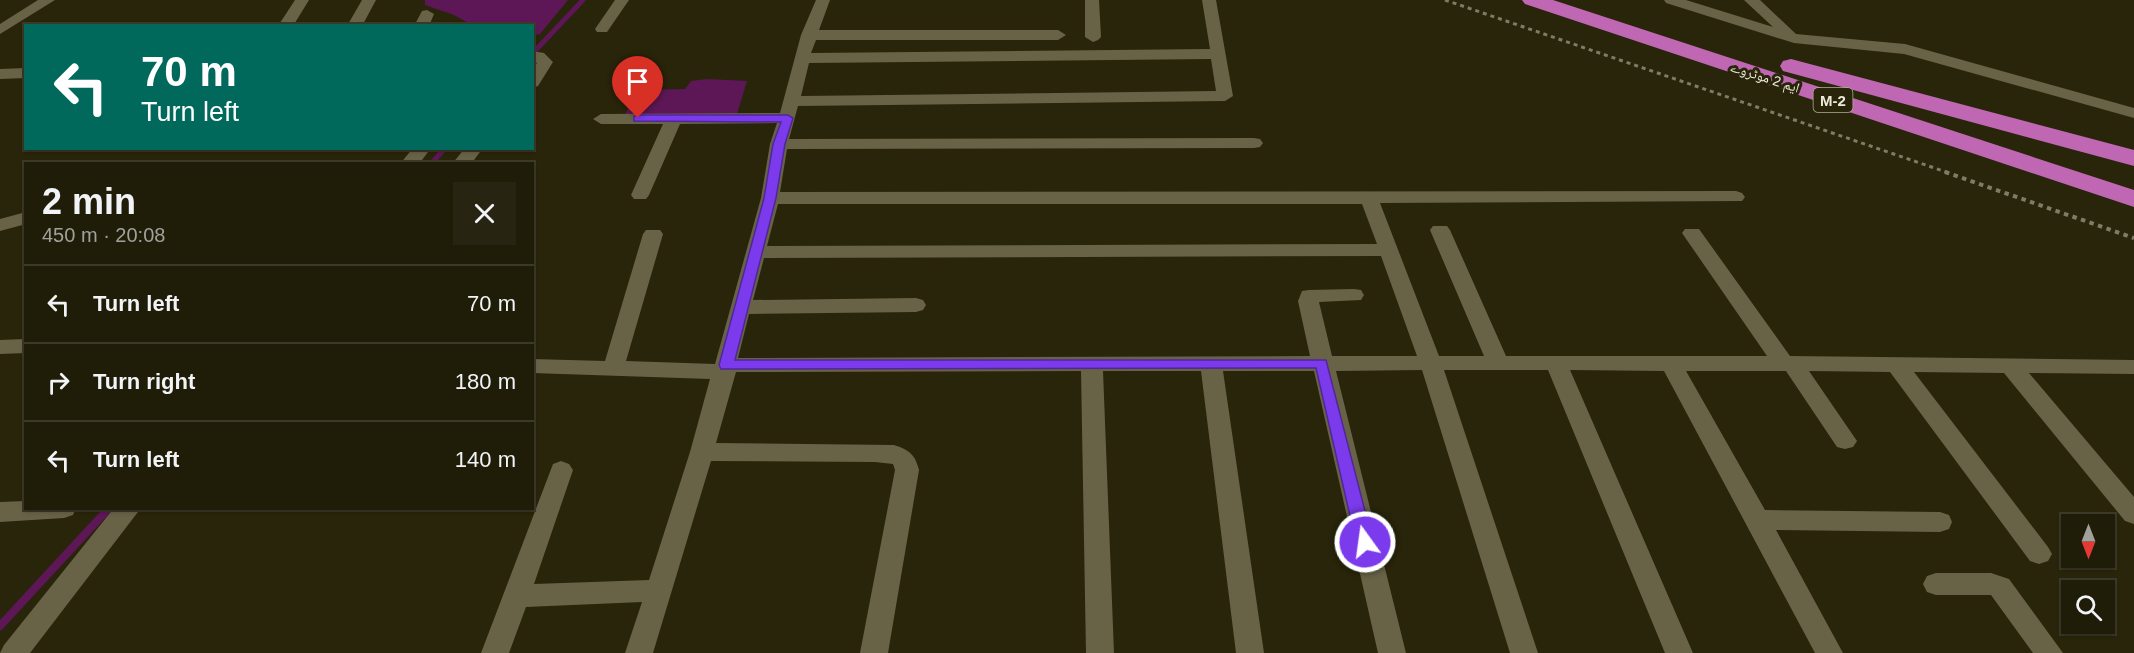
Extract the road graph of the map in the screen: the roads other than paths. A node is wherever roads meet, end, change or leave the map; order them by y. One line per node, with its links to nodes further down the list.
1 (48, 0): 13 (street)
2 (302, 0): 14 (street)
3 (369, 0): 15 (street)
4 (622, 0): 16 (street)
5 (823, 0): 19 (street)
6 (1092, 0): 21 (street)
7 (1209, 0): 24 (street)
8 (1532, 0): 46 (highway, ایم 2 موٹروے / M-2)
9 (1578, 0): 23 (highway, ایم 2 موٹروے / M-2)
10 (1671, 0): 22 (street)
11 (1751, 0): 22 (street)
12 (0, 10): 13 (street)
13 (28, 12): 17 (street)
14 (286, 24)
15 (355, 24)
16 (602, 29)
17 (0, 32): 18 (street)
18 (24, 34)
19 (809, 35): 20 (street); 26 (street)
20 (1058, 35)
21 (1093, 37)
22 (1794, 38): 31 (street)
23 (1733, 50): 38 (highway); 41 (highway, ایم 2 موٹروے / M-2)
24 (1218, 54): 26 (street); 30 (street)
25 (536, 56): 29 (street)
26 (802, 58): 30 (street)
27 (24, 73): 28 (street)
28 (2, 76)
29 (534, 81)
30 (790, 110): 32 (street); 35 (street)
31 (2134, 113)
32 (674, 118): 33 (street); 42 (street)
33 (601, 119)
34 (1254, 143): 35 (street)
35 (779, 144): 44 (street)
36 (421, 150): 39 (street)
37 (473, 150): 40 (street)
38 (2134, 158)
39 (411, 162)
40 (463, 162)
41 (2134, 180)
42 (640, 195)
43 (1736, 197): 45 (street)
44 (770, 198): 45 (street); 53 (street)
45 (1369, 198): 52 (street)
46 (2134, 199)
47 (24, 219): 48 (street)
48 (0, 225)
49 (1440, 230): 61 (street)
50 (1692, 233): 66 (street)
51 (653, 234): 71 (street)
52 (1389, 250): 53 (street); 60 (street)
53 (754, 252): 56 (street)
54 (1354, 295): 59 (street)
55 (916, 305): 56 (street)
56 (742, 307): 72 (street)
57 (24, 346): 58 (street)
58 (0, 347)
59 (1322, 363): 60 (street); 64 (street); 92 (street)
60 (1431, 363): 61 (street); 93 (street)
61 (1498, 363): 62 (street)
62 (1556, 363): 65 (street); 94 (street)
63 (1092, 364): 64 (street); 72 (street); 90 (street)
64 (1211, 364): 91 (street)
65 (1671, 364): 66 (street); 80 (street)
66 (1789, 364): 67 (street); 73 (street)
67 (1896, 364): 68 (street); 82 (street)
68 (2010, 365): 70 (street); 79 (street)
69 (534, 366): 71 (street)
70 (2134, 367)
71 (613, 369): 72 (street)
72 (726, 369): 74 (street)
73 (1845, 441)
74 (702, 452): 84 (street); 89 (street)
75 (561, 470): 85 (street)
76 (32, 510): 78 (street)
77 (127, 510): 86 (street)
78 (0, 512)
79 (2134, 514)
80 (1758, 520): 81 (street); 95 (street)
81 (1940, 522)
82 (2039, 554)
83 (1936, 584): 96 (street)
84 (658, 591): 85 (street); 88 (street)
85 (517, 596): 87 (street)
86 (14, 653)
87 (495, 653)
88 (639, 653)
89 (874, 653)
90 (1100, 653)
91 (1250, 653)
92 (1392, 653)
93 (1524, 653)
94 (1679, 653)
95 (1829, 653)
96 (2049, 653)

